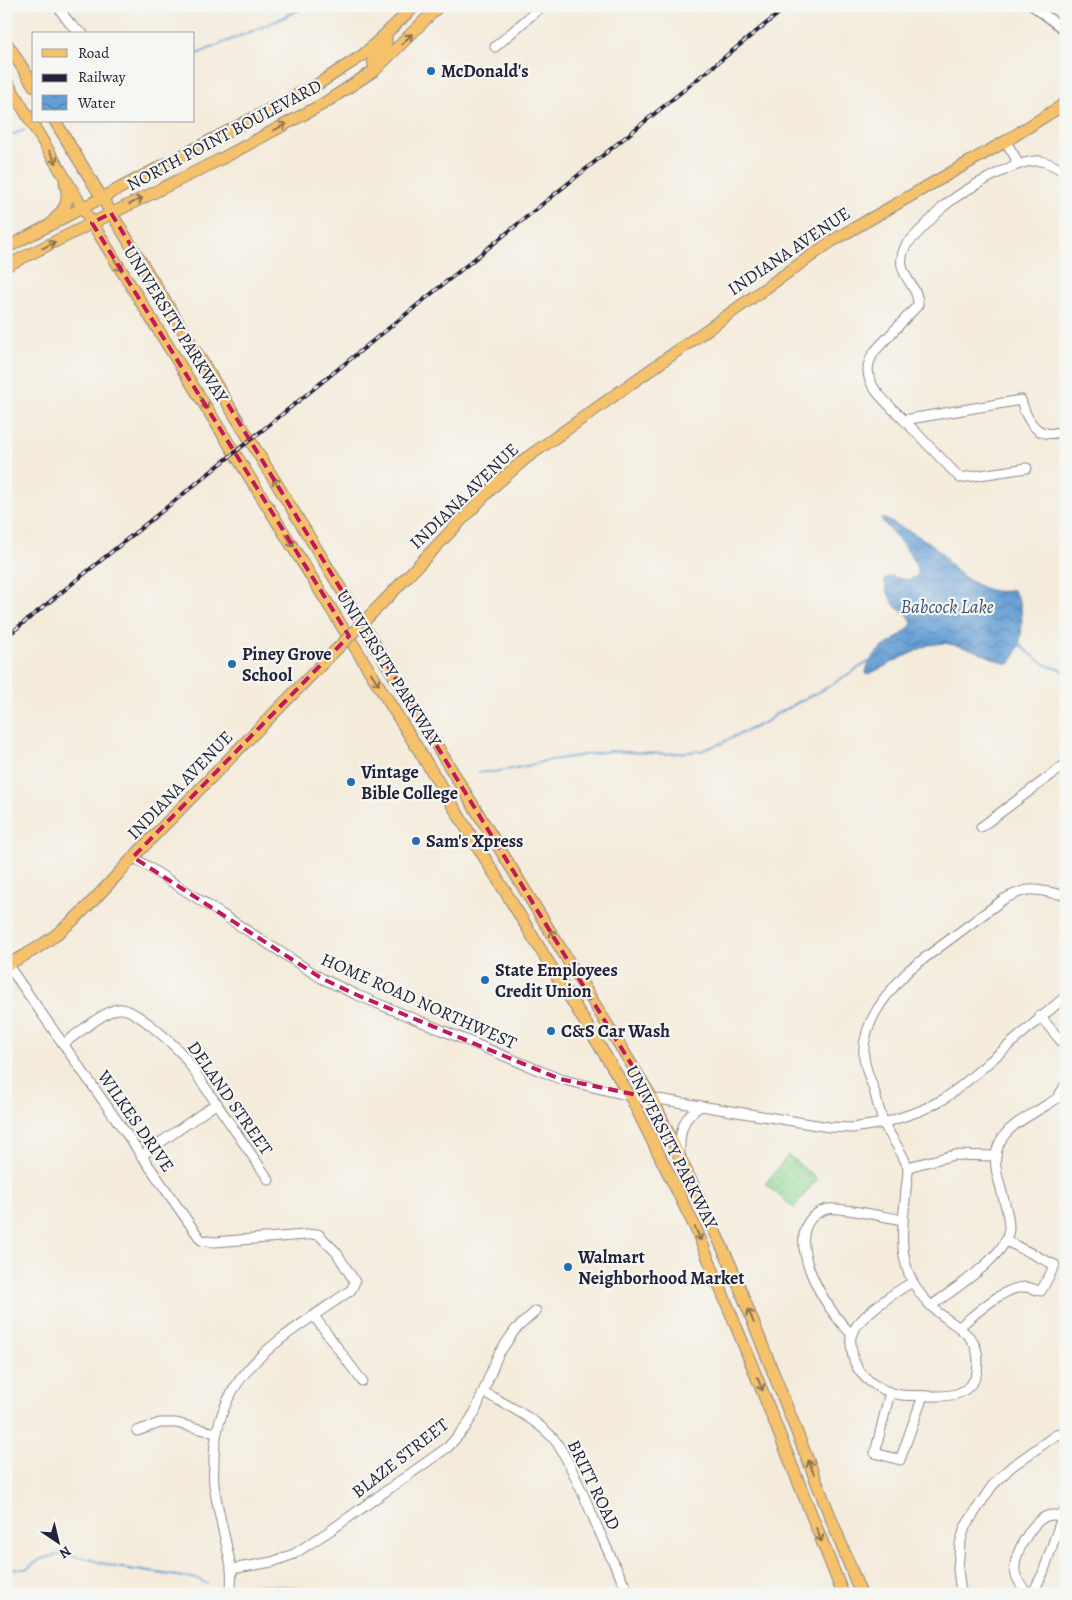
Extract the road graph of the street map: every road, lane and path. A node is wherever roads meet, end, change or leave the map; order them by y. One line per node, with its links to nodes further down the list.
1 (58, 6): 7 (street)
2 (415, 6): 8 (main road, NORTH POINT BOULEVARD)
3 (439, 6): 12 (main road, NORTH POINT BOULEVARD, one-way to 3)
4 (542, 6): 10 (street)
5 (1033, 6): 6 (street)
6 (1066, 31)
7 (79, 32)
8 (385, 35): 11 (main road, NORTH POINT BOULEVARD); 12 (main road)
9 (6, 42): 14 (main road)
10 (495, 47)
11 (363, 55): 15 (main road); 22 (main road, NORTH POINT BOULEVARD)
12 (375, 70): 15 (main road, NORTH POINT BOULEVARD)
13 (6, 80): 21 (main road, UNIVERSITY PARKWAY, one-way to 21)
14 (32, 83)
15 (350, 87): 24 (main road, NORTH POINT BOULEVARD, one-way to 15)
16 (1066, 103): 18 (main road, INDIANA AVENUE)
17 (56, 122): 22 (main road, UNIVERSITY PARKWAY)
18 (1008, 146): 19 (street); 34 (main road, INDIANA AVENUE, bridge)
19 (1014, 166): 20 (street); 29 (street)
20 (1066, 172)
21 (64, 176): 23 (main road, UNIVERSITY PARKWAY); 26 (main road)
22 (102, 198): 23 (main road, NORTH POINT BOULEVARD); 24 (main road, UNIVERSITY PARKWAY)
23 (83, 208): 25 (main road, UNIVERSITY PARKWAY); 26 (main road, NORTH POINT BOULEVARD)
24 (111, 213): 25 (main road, NORTH POINT BOULEVARD); 43 (main road, UNIVERSITY PARKWAY, one-way to 24)
25 (92, 224): 28 (main road, NORTH POINT BOULEVARD, one-way to 25); 42 (main road, UNIVERSITY PARKWAY, one-way to 42)
26 (49, 226): 27 (main road, NORTH POINT BOULEVARD)
27 (6, 248)
28 (6, 266)
29 (904, 420): 30 (street); 31 (street)
30 (1066, 429)
31 (1027, 468)
32 (1066, 764): 33 (street)
33 (981, 827)
34 (133, 857): 36 (main road, INDIANA AVENUE); 42 (street, HOME ROAD NORTHWEST)
35 (1066, 895): 46 (street)
36 (7, 964): 39 (street, WILKES DRIVE)
37 (1066, 996): 38 (street, HOME ROAD NORTHWEST)
38 (1040, 1016): 40 (street); 46 (street, HOME ROAD NORTHWEST)
39 (62, 1044): 44 (street, DELAND STREET); 47 (street, WILKES DRIVE)
40 (1066, 1047)
41 (1066, 1084): 48 (street)
42 (630, 1096): 43 (street, HOME ROAD NORTHWEST); 72 (main road, UNIVERSITY PARKWAY, one-way to 72)
43 (652, 1098): 45 (street, HOME ROAD NORTHWEST); 49 (main road, UNIVERSITY PARKWAY)
44 (217, 1103): 47 (street); 51 (street, DELAND STREET)
45 (701, 1106): 46 (street, HOME ROAD NORTHWEST); 49 (street)
46 (884, 1123): 50 (street)
47 (141, 1156): 57 (street, WILKES DRIVE)
48 (996, 1156): 50 (street); 53 (street)
49 (680, 1157): 73 (main road, UNIVERSITY PARKWAY, one-way to 49)
50 (908, 1167): 52 (street)
51 (268, 1180)
52 (903, 1220): 54 (street); 59 (street)
53 (1006, 1241): 55 (street); 58 (street)
54 (913, 1282): 55 (street); 59 (street)
55 (931, 1306): 58 (street)
56 (536, 1311): 61 (street, BLAZE STREET)
57 (314, 1316): 60 (street); 65 (street)
58 (959, 1327): 63 (street)
59 (852, 1334): 62 (street)
60 (362, 1381)
61 (484, 1392): 69 (street, BLAZE STREET); 71 (street, BRITT ROAD)
62 (890, 1392): 63 (street); 63 (street)
63 (923, 1396)
64 (137, 1431): 65 (street)
65 (216, 1433): 69 (street)
66 (1066, 1433): 74 (street)
67 (1066, 1505): 68 (street)
68 (1062, 1515): 75 (street); 75 (street)
69 (231, 1569): 70 (street)
70 (231, 1594)
71 (630, 1594)
72 (843, 1594)
73 (861, 1594)
74 (961, 1594)
75 (1030, 1594)

